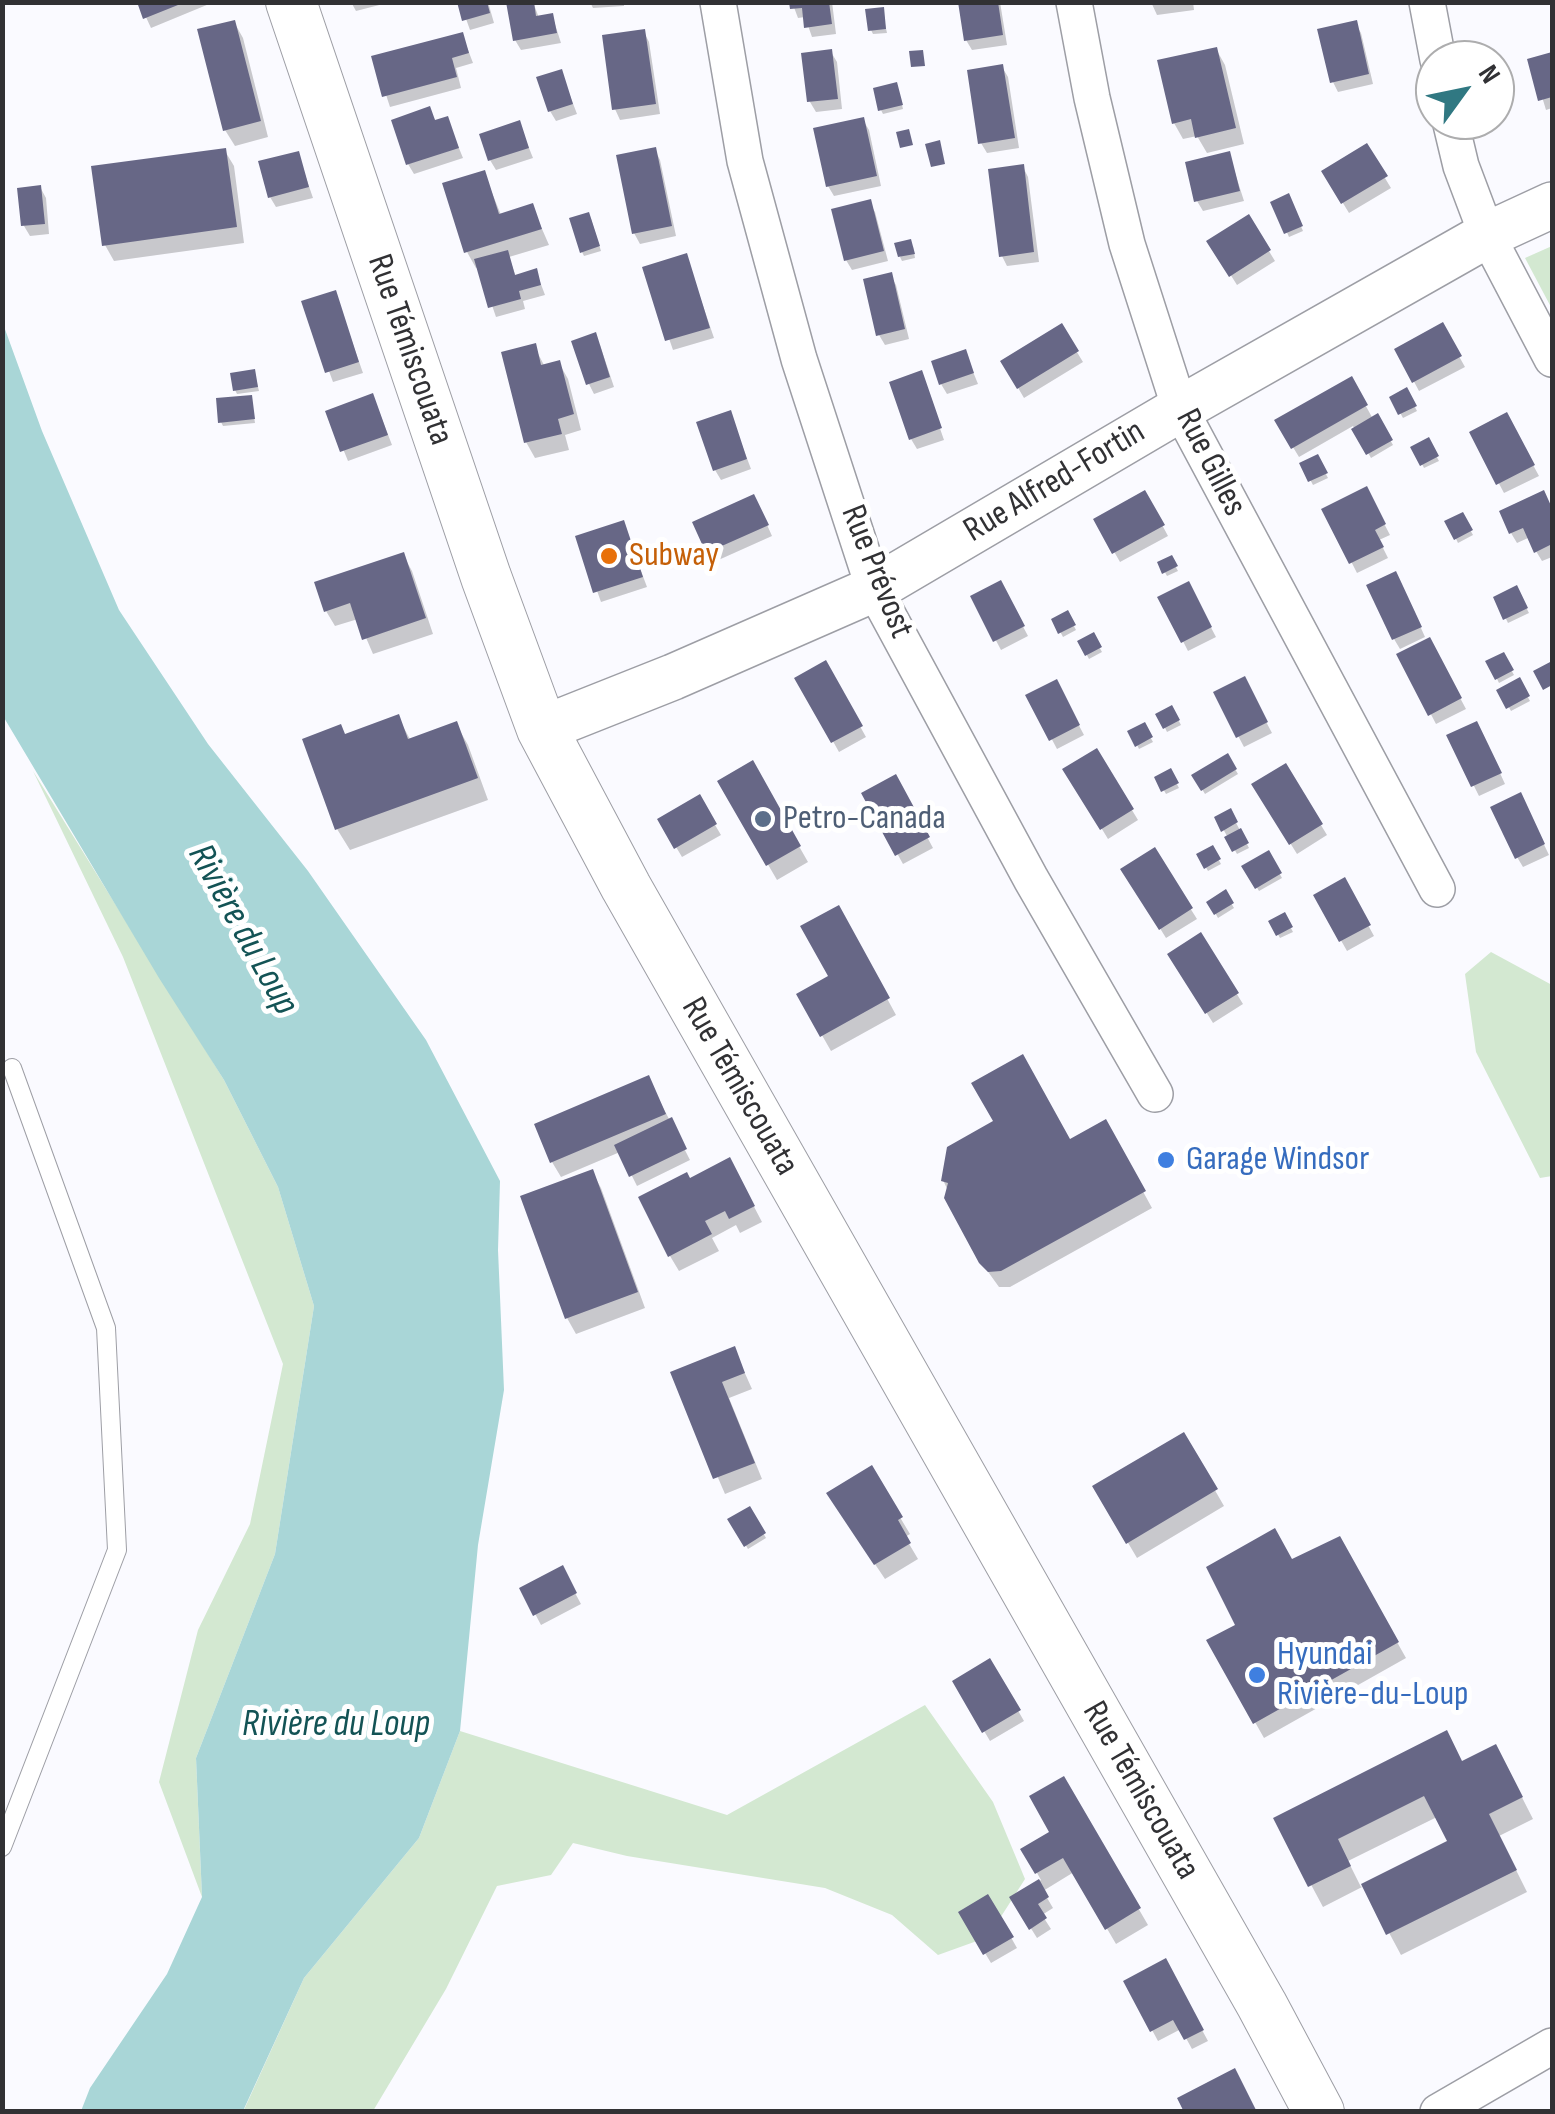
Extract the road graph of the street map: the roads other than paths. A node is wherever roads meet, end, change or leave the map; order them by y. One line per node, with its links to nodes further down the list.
1 (291, 2): 12 (main road, Rue Témiscouata)
2 (718, 2): 11 (street, Rue Prévost)
3 (1074, 2): 10 (street, Rue Gilles)
4 (1427, 2): 5 (street)
5 (1434, 40)
6 (1454, 140): 8 (street)
7 (1552, 205): 8 (street, Rue Alfred-Fortin)
8 (1488, 235): 9 (street); 10 (street, Rue Alfred-Fortin)
9 (1552, 358)
10 (1180, 409): 11 (street, Rue Alfred-Fortin); 13 (street, Rue Gilles)
11 (874, 589): 12 (street, Rue Alfred-Fortin); 15 (street, Rue Prévost)
12 (542, 729): 18 (main road, Rue Témiscouata)
13 (1437, 890)
14 (12, 1068): 16 (lane)
15 (1155, 1094)
16 (2, 1846)
17 (1552, 2046): 19 (street)
18 (1319, 2112)
19 (1438, 2112)

